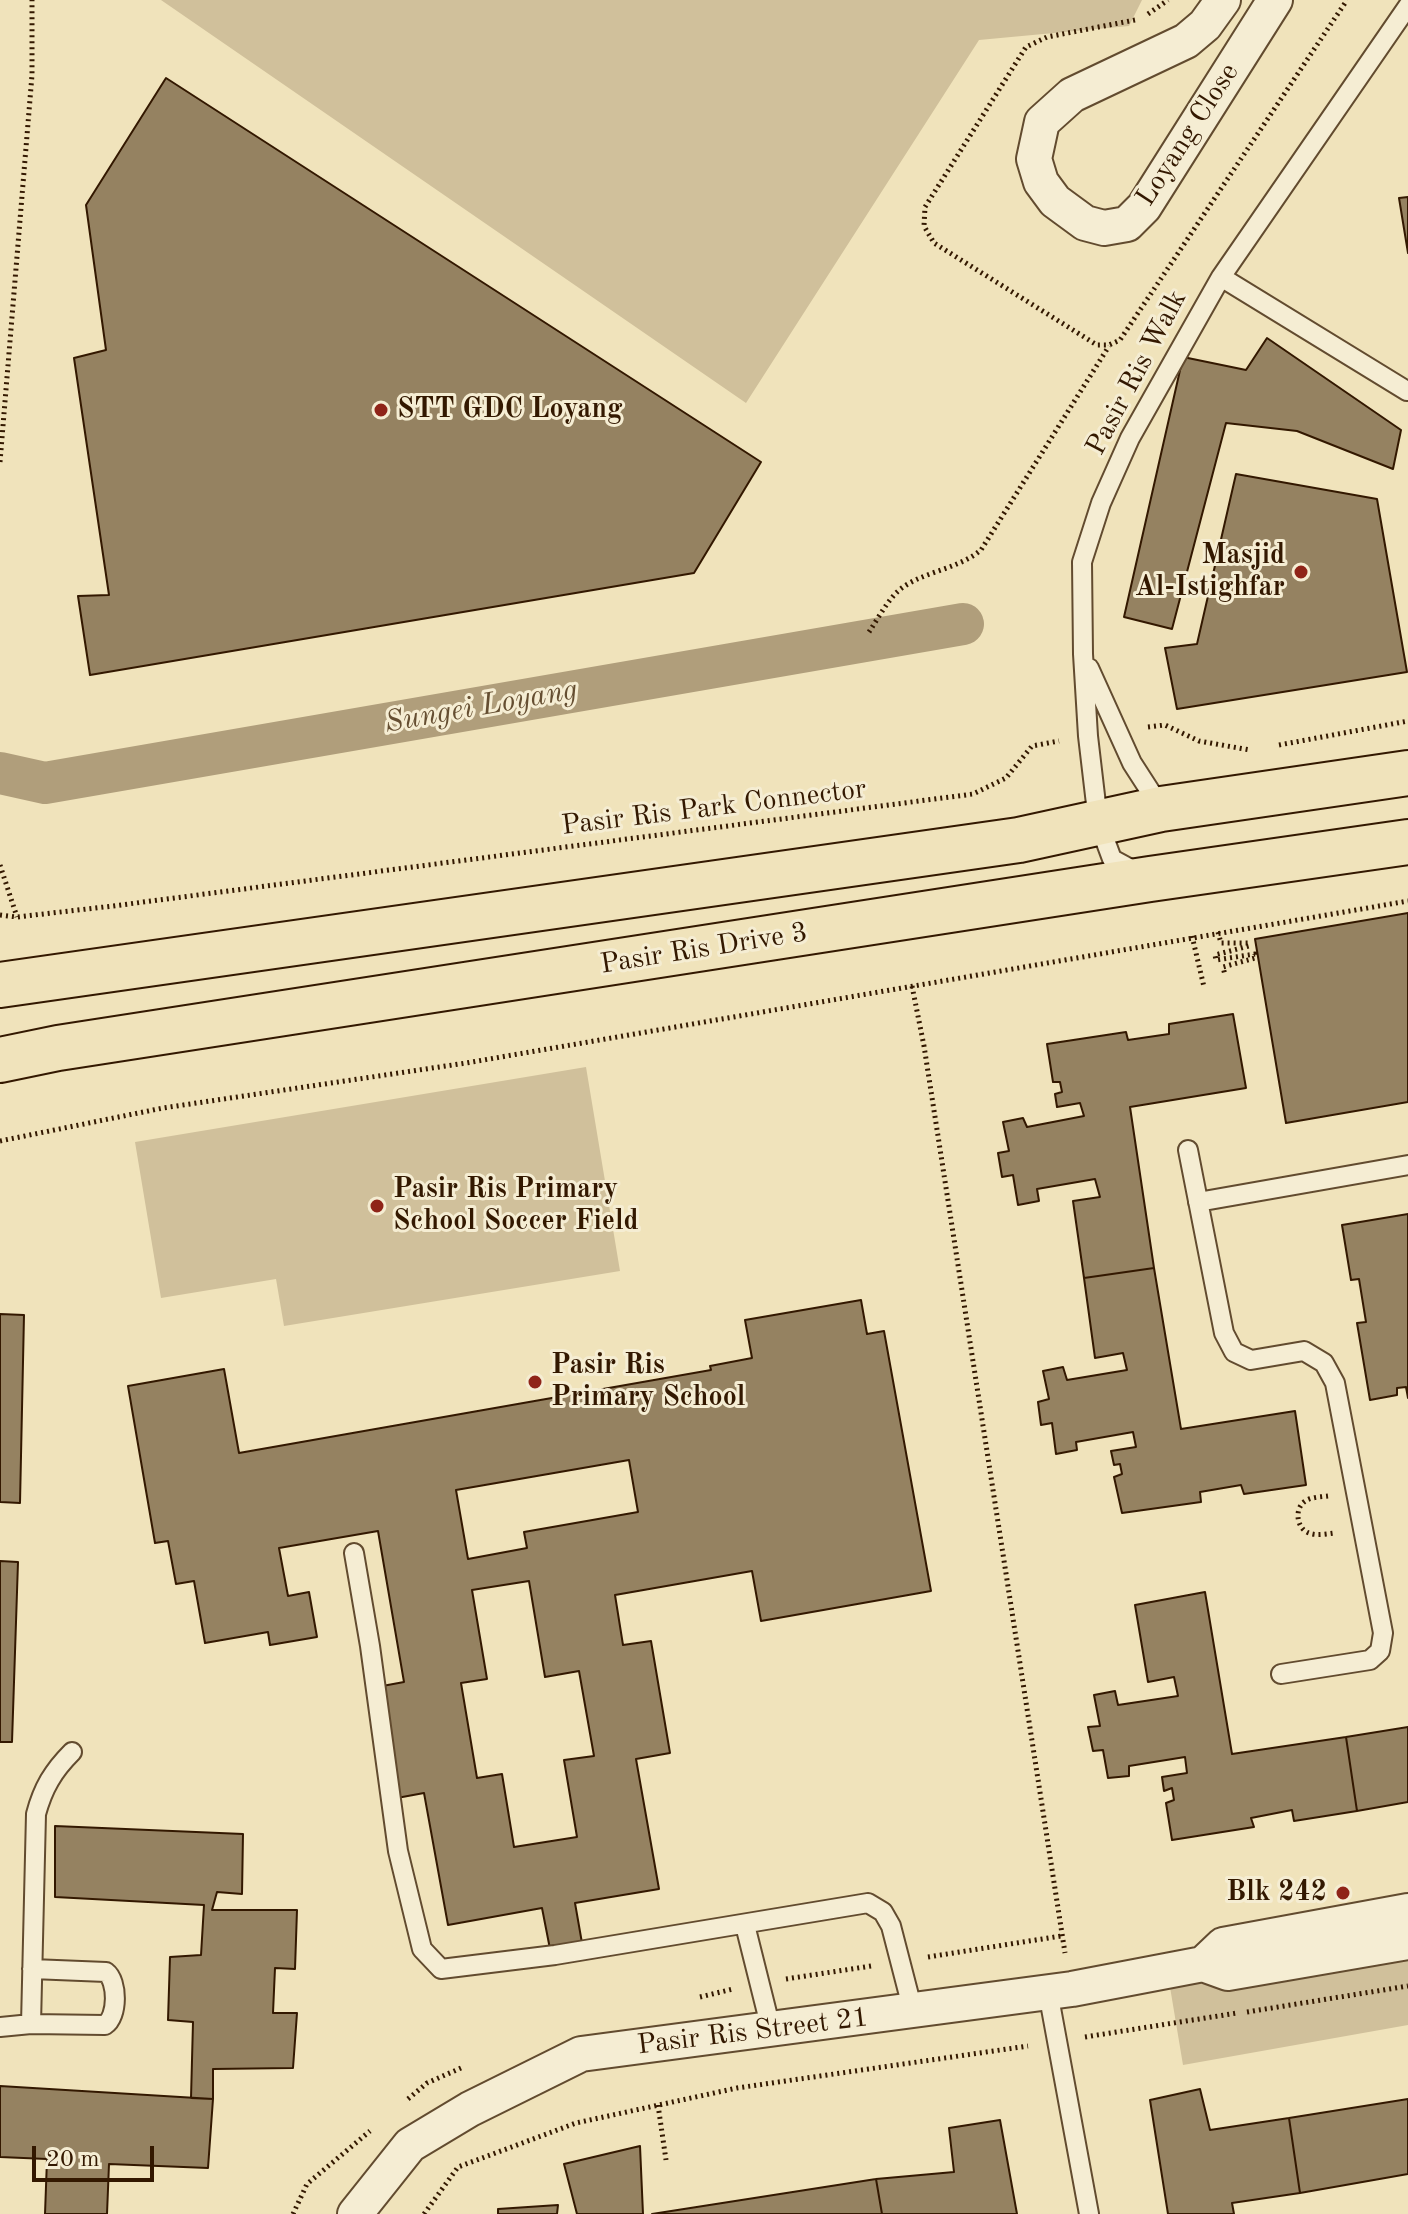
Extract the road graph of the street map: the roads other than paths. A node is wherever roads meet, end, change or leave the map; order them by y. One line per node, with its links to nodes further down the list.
1 (1223, 0): 2 (street, Loyang Close)
2 (1275, 0)
3 (1408, 6): 4 (lane, Pasir Ris Walk)
4 (1401, 33): 5 (lane, Pasir Ris Walk)
5 (1221, 277): 6 (lane); 7 (lane, Pasir Ris Walk)
6 (1407, 391)
7 (1083, 654): 9 (lane); 10 (lane, Pasir Ris Walk)
8 (1408, 773): 9 (main road)
9 (1161, 809): 10 (main road)
10 (1098, 821): 12 (lane, Pasir Ris Walk); 13 (main road)
11 (1408, 842): 12 (main road, Pasir Ris Drive 3)
12 (1150, 879): 14 (main road, Pasir Ris Drive 3)
13 (0, 985)
14 (0, 1060)
15 (1188, 1150): 17 (lane)
16 (1408, 1165): 17 (lane)
17 (1198, 1202): 19 (lane)
18 (354, 1553): 22 (lane)
19 (1281, 1674)
20 (72, 1752): 25 (lane)
21 (1408, 1911): 24 (street, Pasir Ris Street 21)
22 (745, 1925): 27 (lane); 30 (lane)
23 (1408, 1942): 24 (street, Pasir Ris Street 21)
24 (1203, 1964): 26 (street, Pasir Ris Street 21)
25 (32, 1969): 28 (lane); 28 (lane)
26 (1060, 1991): 27 (street, Pasir Ris Street 21); 32 (lane)
27 (913, 2011): 30 (street, Pasir Ris Street 21)
28 (31, 2024): 29 (lane)
29 (0, 2027)
30 (771, 2029): 31 (street, Pasir Ris Street 21)
31 (355, 2214)
32 (1089, 2214)

